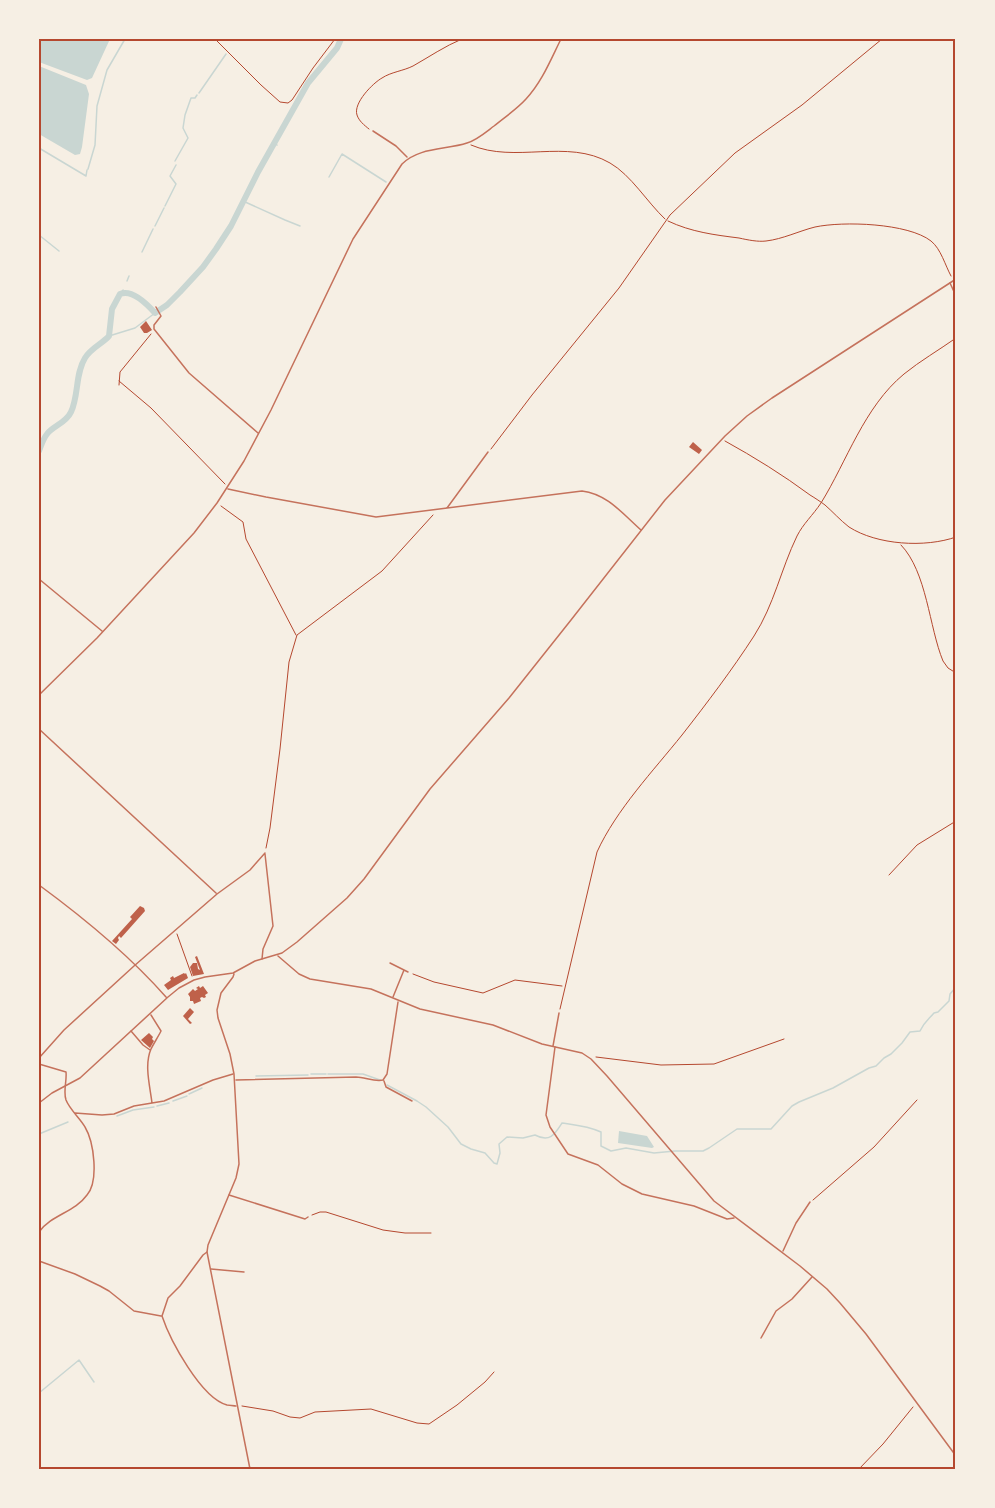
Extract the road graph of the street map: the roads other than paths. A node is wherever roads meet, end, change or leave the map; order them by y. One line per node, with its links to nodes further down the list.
1 (561, 39): 3 (street)
2 (373, 131): 3 (street)
3 (408, 158): 8 (street)
4 (956, 279): 5 (street)
5 (950, 283): 6 (street); 12 (street)
6 (956, 296)
7 (156, 307): 8 (street)
8 (258, 434): 10 (street)
9 (488, 452): 11 (street)
10 (227, 488): 11 (street); 14 (street)
11 (447, 509): 12 (street)
12 (641, 531): 19 (street)
13 (39, 579): 14 (street)
14 (103, 632): 15 (street)
15 (39, 695)
16 (39, 729): 18 (street)
17 (39, 885): 22 (street)
18 (217, 894): 20 (street); 22 (street)
19 (278, 955): 20 (street); 27 (street)
20 (262, 959): 25 (street)
21 (390, 963): 23 (street)
22 (136, 965): 26 (street); 34 (street)
23 (404, 970): 24 (street); 27 (street)
24 (408, 972)
25 (234, 973): 26 (street); 36 (street)
26 (167, 998): 30 (street)
27 (392, 998): 28 (street)
28 (398, 1001): 32 (street); 38 (street)
29 (559, 1013): 32 (street)
30 (150, 1014): 31 (street); 33 (street)
31 (131, 1030): 33 (street); 39 (street)
32 (554, 1047): 47 (street); 47 (street)
33 (150, 1051): 42 (street)
34 (39, 1058)
35 (39, 1064): 39 (street)
36 (234, 1074): 37 (street); 42 (street)
37 (235, 1080): 38 (street); 44 (street)
38 (383, 1080): 40 (street)
39 (66, 1086): 41 (street); 43 (street)
40 (412, 1101)
41 (39, 1103)
42 (152, 1104): 43 (street)
43 (75, 1113): 48 (street)
44 (229, 1195): 46 (street); 49 (street)
45 (810, 1202): 50 (street)
46 (308, 1217)
47 (735, 1218): 50 (street)
48 (39, 1232)
49 (207, 1252): 52 (street); 55 (street)
50 (782, 1252): 54 (street)
51 (39, 1261): 55 (street)
52 (210, 1268): 53 (street); 57 (street)
53 (244, 1272)
54 (812, 1276): 56 (street); 58 (street)
55 (162, 1316): 57 (street)
56 (761, 1338)
57 (237, 1406): 59 (street)
58 (956, 1456)
59 (249, 1467): 60 (street)
60 (254, 1469)

